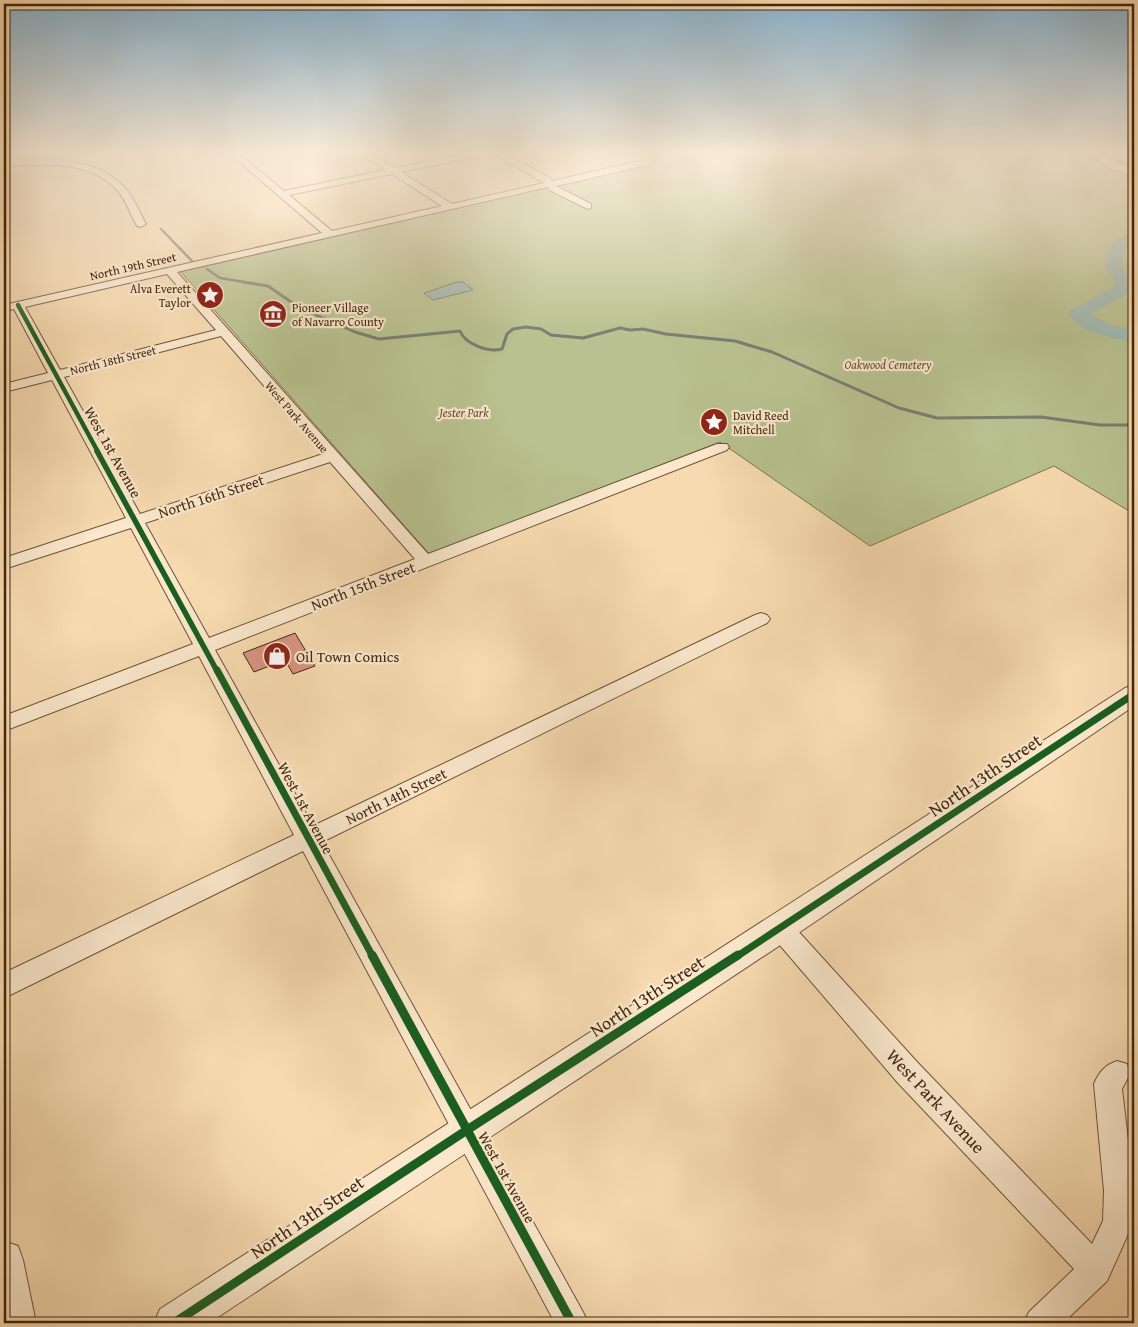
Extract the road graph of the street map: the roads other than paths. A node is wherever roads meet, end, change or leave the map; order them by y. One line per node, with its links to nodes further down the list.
1 (136, 215): 4 (street)
2 (307, 215): 5 (street)
3 (417, 215): 5 (street, North 19th Street)
4 (141, 224)
5 (331, 235): 6 (street, North 19th Street)
6 (170, 271): 7 (street, North 19th Street); 8 (street, West Park Avenue)
7 (11, 307): 9 (street, West 1st Avenue)
8 (223, 332): 9 (street, North 18th Street); 12 (street, West Park Avenue)
9 (56, 374): 10 (street, North 18th Street); 13 (street, West 1st Avenue)
10 (4, 388)
11 (722, 447): 14 (street, North 15th Street)
12 (332, 456): 13 (street, North 16th Street); 14 (street, West Park Avenue)
13 (136, 520): 15 (street, North 16th Street); 17 (street, West 1st Avenue)
14 (426, 562): 17 (street, North 15th Street)
15 (4, 564)
16 (761, 620): 20 (street, North 14th Street)
17 (204, 647): 19 (street, North 15th Street); 20 (street, West 1st Avenue)
18 (1134, 694): 21 (street, North 13th Street)
19 (4, 724)
20 (308, 839): 22 (street, North 14th Street); 24 (street, West 1st Avenue)
21 (780, 928): 24 (street, North 13th Street); 26 (street, West Park Avenue)
22 (4, 986)
23 (1118, 1074): 26 (street)
24 (467, 1130): 28 (street, North 13th Street); 29 (street, West 1st Avenue)
25 (4, 1260): 27 (street)
26 (1096, 1270): 30 (street)
27 (16, 1323)
28 (174, 1323)
29 (572, 1323)
30 (1040, 1323)

